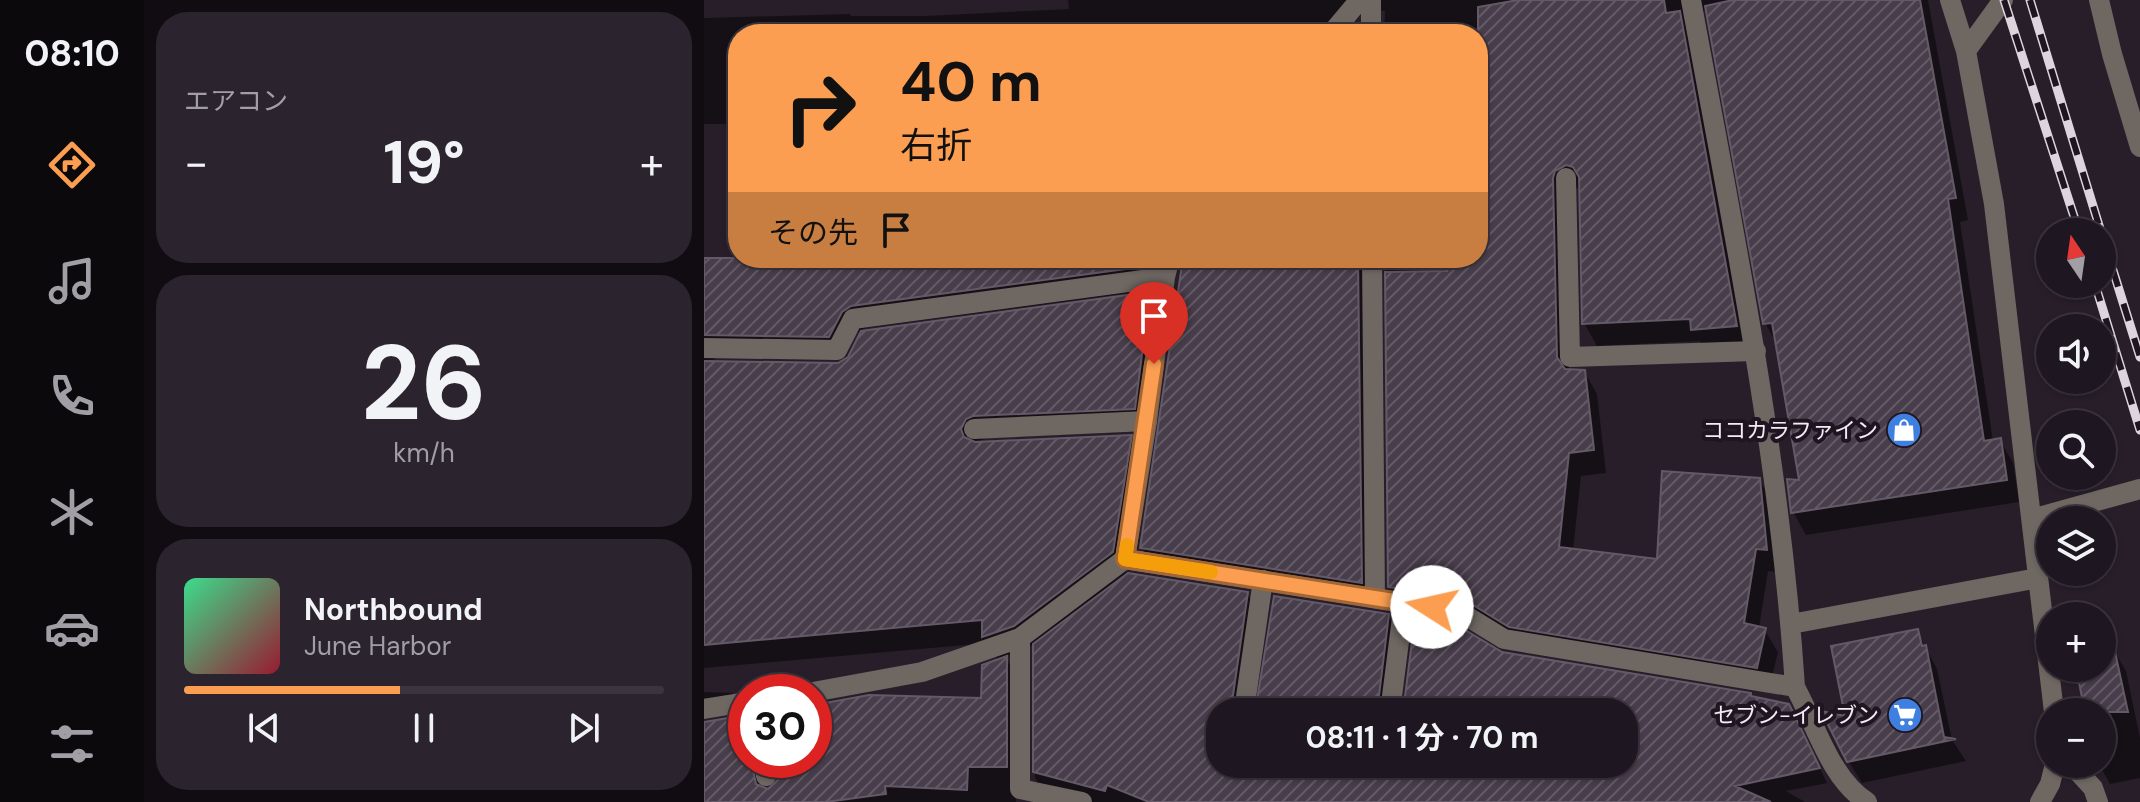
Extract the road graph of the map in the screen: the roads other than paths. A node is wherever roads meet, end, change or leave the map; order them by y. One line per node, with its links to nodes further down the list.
1 (1691, 0): 14 (street)
2 (1950, 0): 8 (street)
3 (2003, 0): 8 (street)
4 (2099, 0): 9 (street)
5 (1364, 1): 6 (street); 7 (street)
6 (1341, 24)
7 (1369, 24)
8 (1966, 51): 18 (street)
9 (2140, 147)
10 (1566, 178): 14 (street)
11 (1168, 268): 13 (street); 15 (street)
12 (1372, 268): 24 (street)
13 (704, 348)
14 (1756, 351): 26 (street)
15 (1147, 421): 16 (street); 20 (street)
16 (974, 429)
17 (2140, 489): 18 (street)
18 (2032, 519): 19 (street)
19 (2036, 558)
20 (1125, 559): 22 (street); 27 (street)
21 (2036, 578): 26 (street)
22 (1263, 580): 24 (street); 30 (street)
23 (2039, 586): 32 (street)
24 (1375, 598): 25 (street)
25 (1404, 602): 28 (street); 31 (street)
26 (1791, 624): 28 (street)
27 (1020, 638): 29 (street); 37 (street)
28 (1795, 687): 38 (street)
29 (832, 689)
30 (1246, 698)
31 (1392, 698)
32 (2052, 698)
33 (728, 705): 34 (street)
34 (704, 709)
35 (2052, 778): 39 (street)
36 (2084, 778): 40 (street)
37 (1082, 802)
38 (1867, 802)
39 (2040, 802)
40 (2098, 802)

